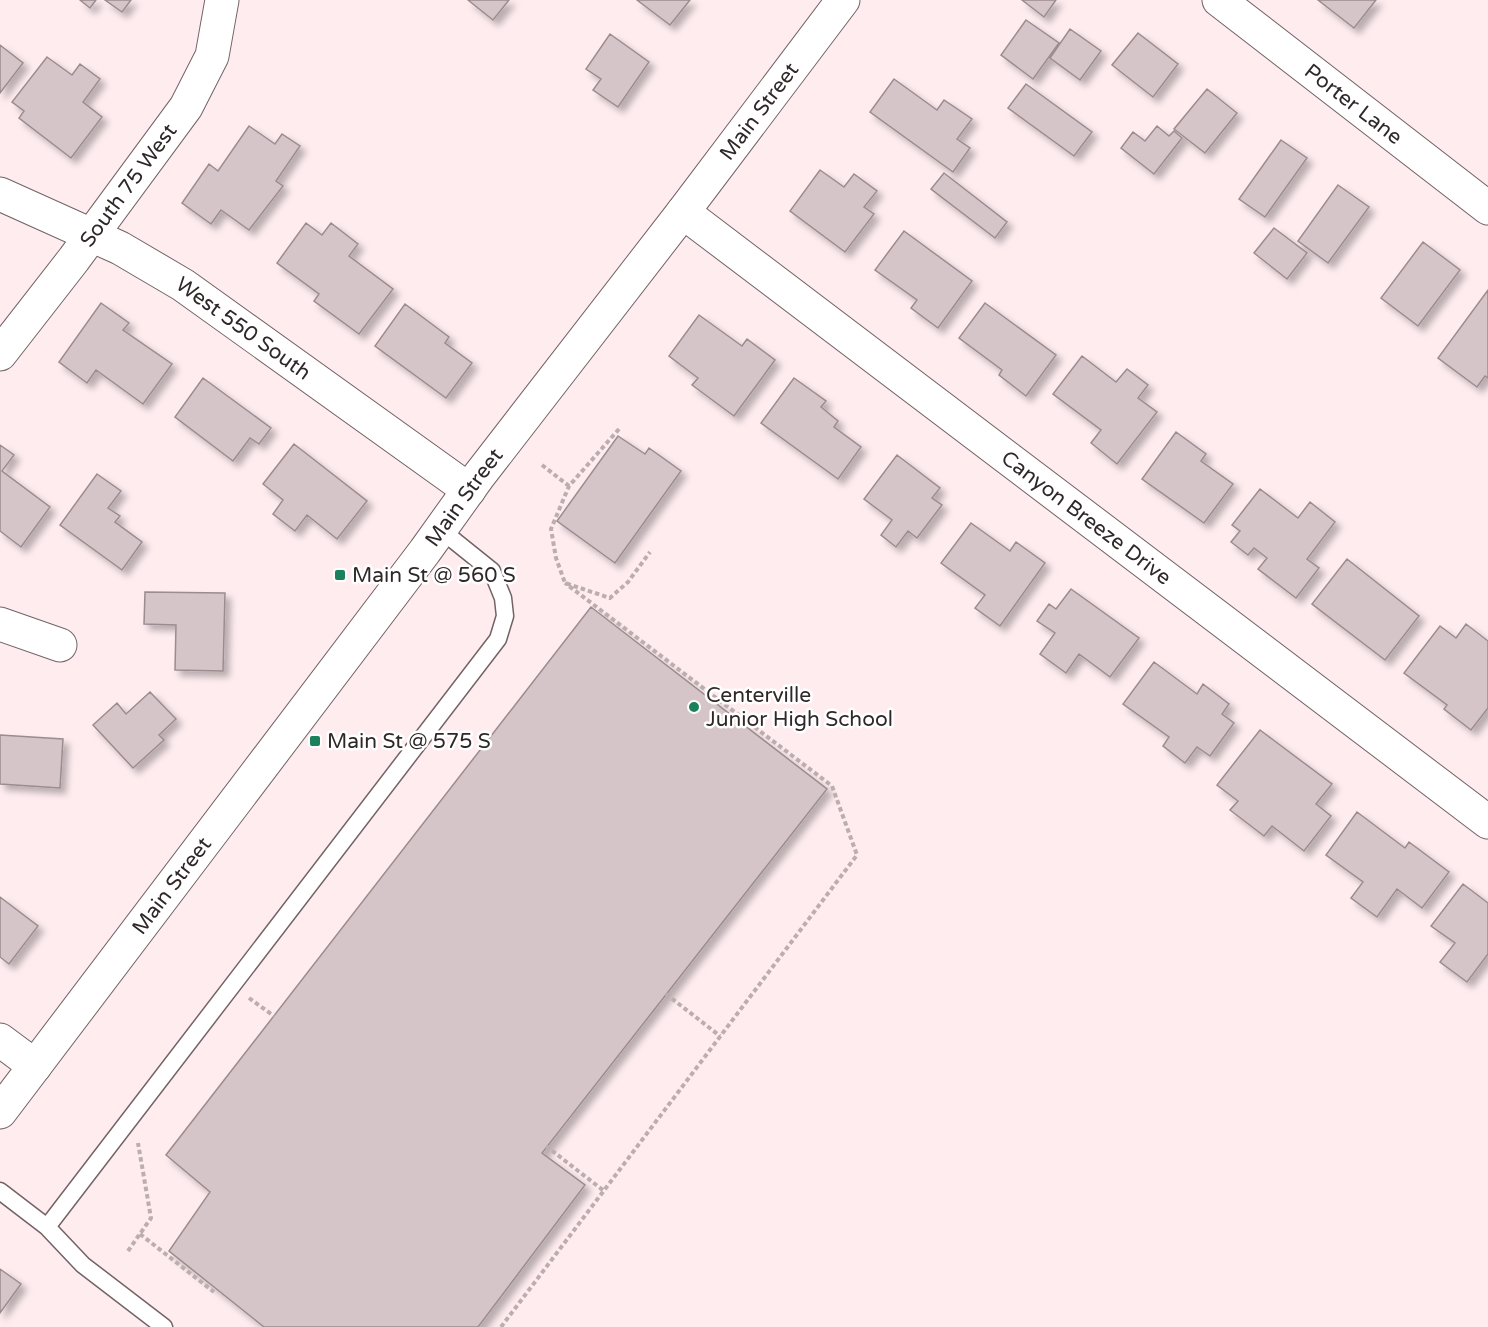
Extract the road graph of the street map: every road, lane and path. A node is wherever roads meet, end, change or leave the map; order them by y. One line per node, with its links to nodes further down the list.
1 (222, 0): 7 (street, South 75 West)
2 (843, 0): 6 (street, Main Street)
3 (1219, 0): 5 (street, Porter Lane)
4 (0, 194): 7 (street, West 550 South)
5 (1488, 208)
6 (683, 212): 12 (street, Main Street); 18 (street, Canyon Breeze Drive)
7 (91, 236): 8 (street, South 75 West); 12 (street, West 550 South)
8 (0, 354)
9 (619, 429): 11 (path)
10 (542, 465): 11 (path)
11 (569, 486): 15 (path)
12 (469, 490): 13 (street, Main Street)
13 (441, 530): 24 (street, Main Street); 30 (lane)
14 (650, 552): 15 (path)
15 (565, 583): 22 (path)
16 (0, 624): 17 (street)
17 (60, 645)
18 (1488, 822)
19 (666, 994): 22 (path)
20 (249, 998): 21 (path)
21 (274, 1016)
22 (720, 1036): 29 (path)
23 (0, 1040): 24 (street)
24 (35, 1066): 25 (street, Main Street)
25 (0, 1112)
26 (138, 1142): 31 (path)
27 (546, 1146): 29 (path)
28 (0, 1191): 30 (lane)
29 (604, 1191): 35 (path)
30 (47, 1227): 34 (lane)
31 (140, 1234): 32 (path); 33 (path)
32 (128, 1251)
33 (214, 1293)
34 (164, 1327)
35 (501, 1327)

